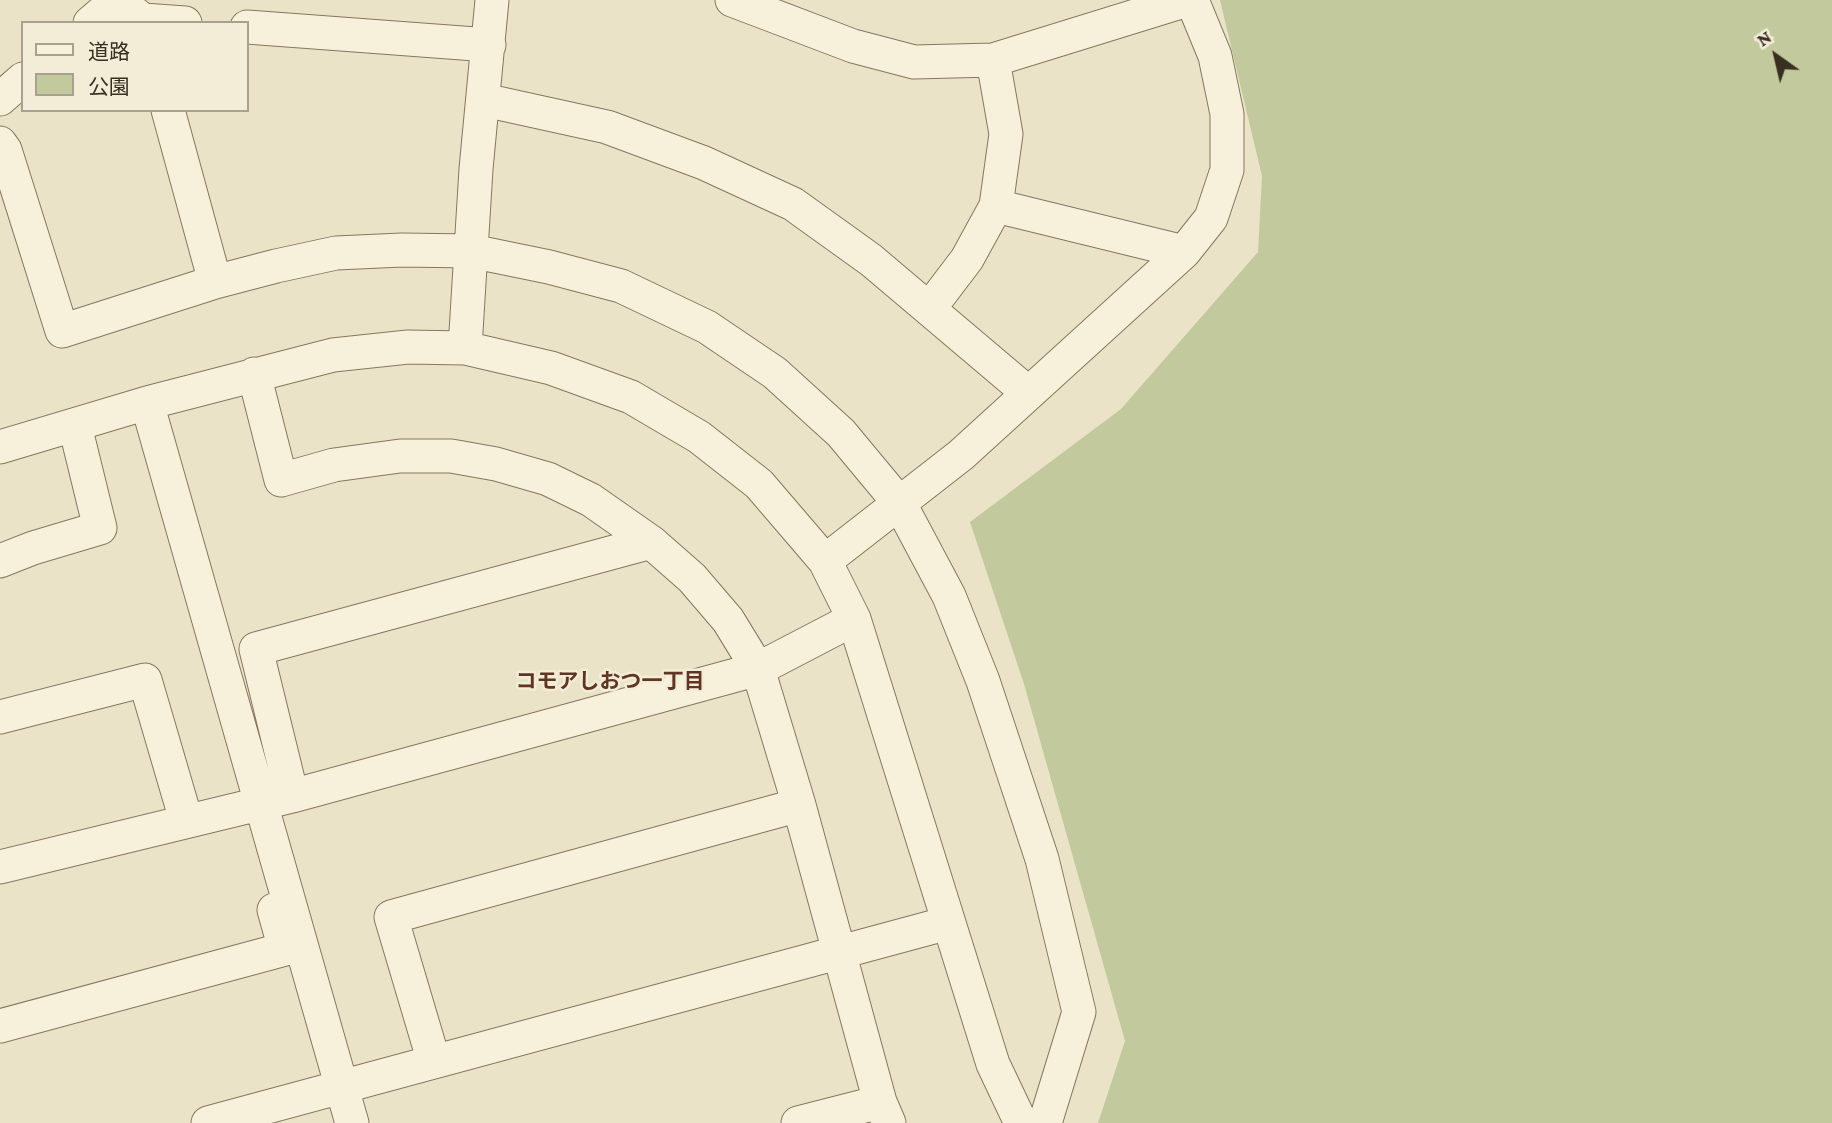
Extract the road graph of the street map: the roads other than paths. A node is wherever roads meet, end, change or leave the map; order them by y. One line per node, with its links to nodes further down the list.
1 (117, 0): 5 (street); 6 (street)
2 (492, 0): 8 (street)
3 (732, 0): 9 (street)
4 (1190, 0): 9 (street); 17 (street)
5 (92, 21)
6 (144, 21)
7 (248, 27): 8 (street)
8 (489, 45): 12 (street)
9 (993, 60): 15 (street)
10 (21, 81): 11 (street)
11 (0, 99)
12 (484, 100): 16 (street); 19 (street)
13 (169, 112): 18 (street)
14 (0, 142): 18 (street)
15 (996, 206): 17 (street); 19 (street)
16 (471, 251): 18 (street); 20 (street); 26 (street)
17 (1184, 252): 22 (street)
18 (215, 282)
19 (929, 309): 22 (street)
20 (464, 348): 21 (street); 29 (street)
21 (254, 374): 23 (street); 27 (street)
22 (1027, 392): 26 (street)
23 (147, 402): 24 (street); 33 (street)
24 (75, 426): 25 (street); 28 (street)
25 (0, 447)
26 (900, 504): 29 (street); 47 (street)
27 (651, 542): 31 (street); 33 (street)
28 (0, 561)
29 (825, 561): 30 (street)
30 (854, 619): 31 (street); 37 (street)
31 (758, 669): 33 (street); 34 (street)
32 (0, 717): 35 (street)
33 (266, 802): 35 (street); 39 (street); 41 (street)
34 (799, 805): 38 (street); 40 (street)
35 (186, 820): 36 (street)
36 (0, 867)
37 (948, 923): 38 (street); 46 (street)
38 (838, 953): 40 (street); 42 (street)
39 (0, 1026)
40 (434, 1062): 41 (street)
41 (343, 1088): 43 (street); 44 (street)
42 (885, 1112): 45 (street)
43 (208, 1123)
44 (352, 1123)
45 (798, 1123)
46 (1021, 1123)
47 (1045, 1123)

